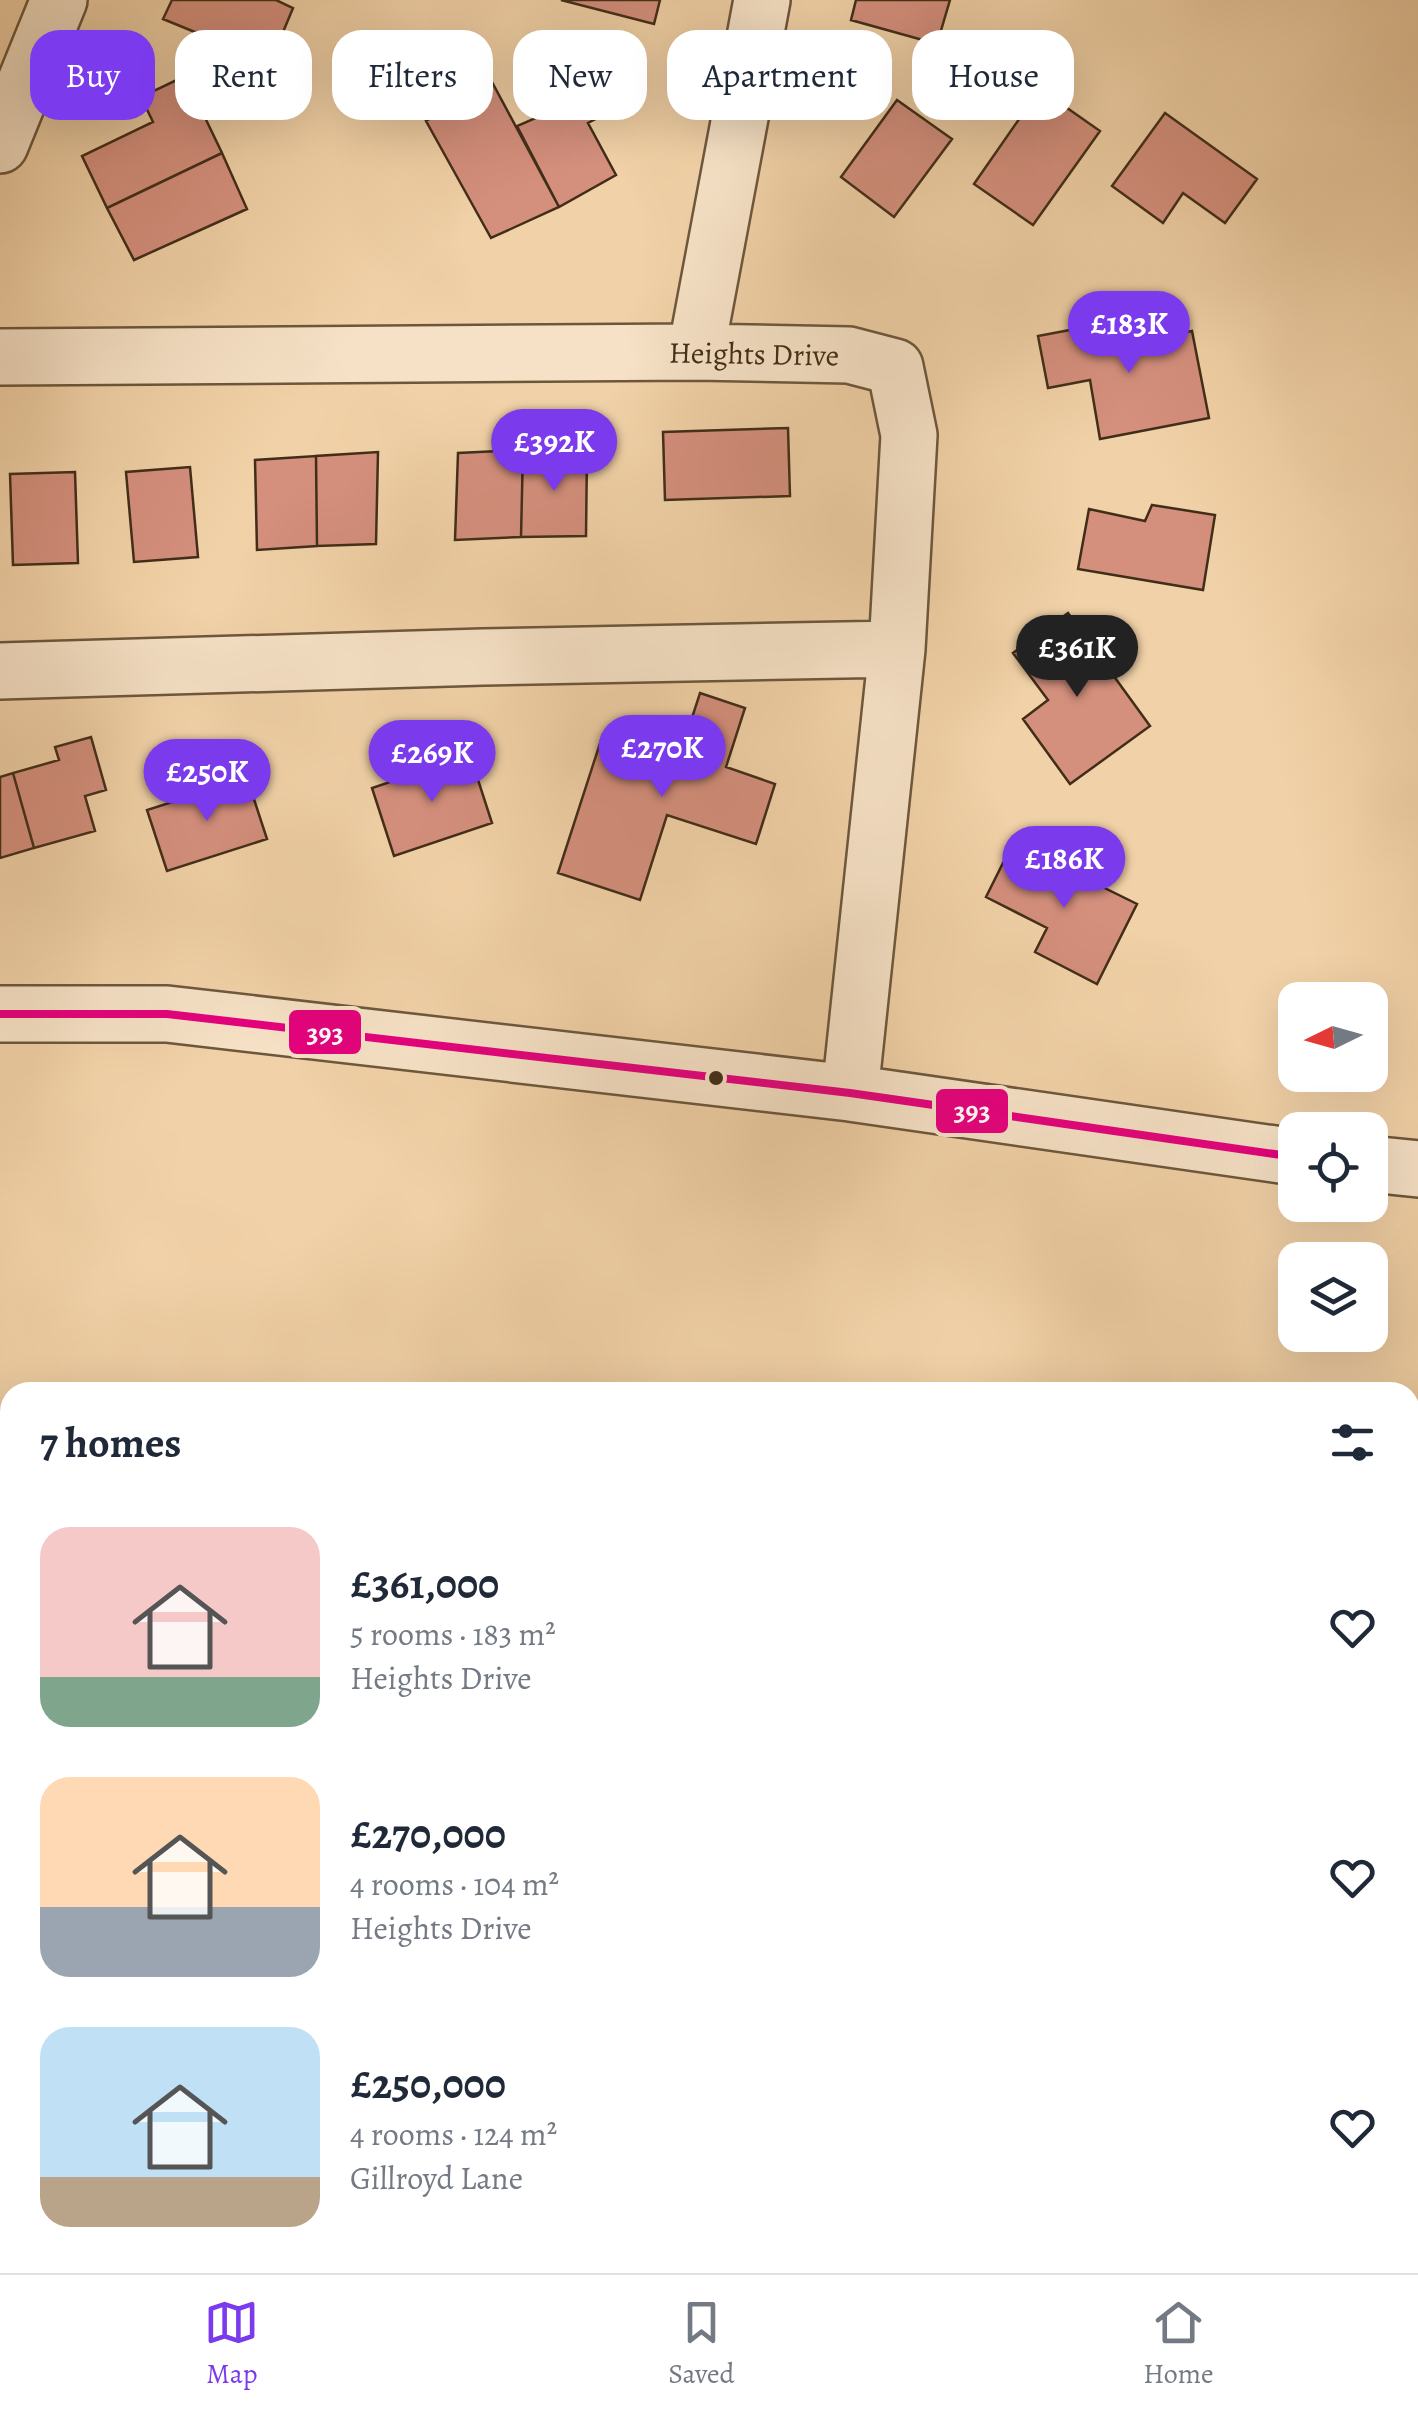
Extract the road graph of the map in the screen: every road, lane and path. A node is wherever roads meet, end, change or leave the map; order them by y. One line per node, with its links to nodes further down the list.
1 (58, 0): 3 (street)
2 (762, 0): 4 (street)
3 (0, 145)
4 (696, 352): 5 (street, Heights Drive); 6 (street, Heights Drive)
5 (0, 357)
6 (896, 650): 7 (street); 9 (street, Heights Drive)
7 (0, 671)
8 (0, 1014): 9 (street)
9 (850, 1093): 10 (street)
10 (1278, 1155)
11 (1388, 1166): 12 (street)
12 (1418, 1170)

